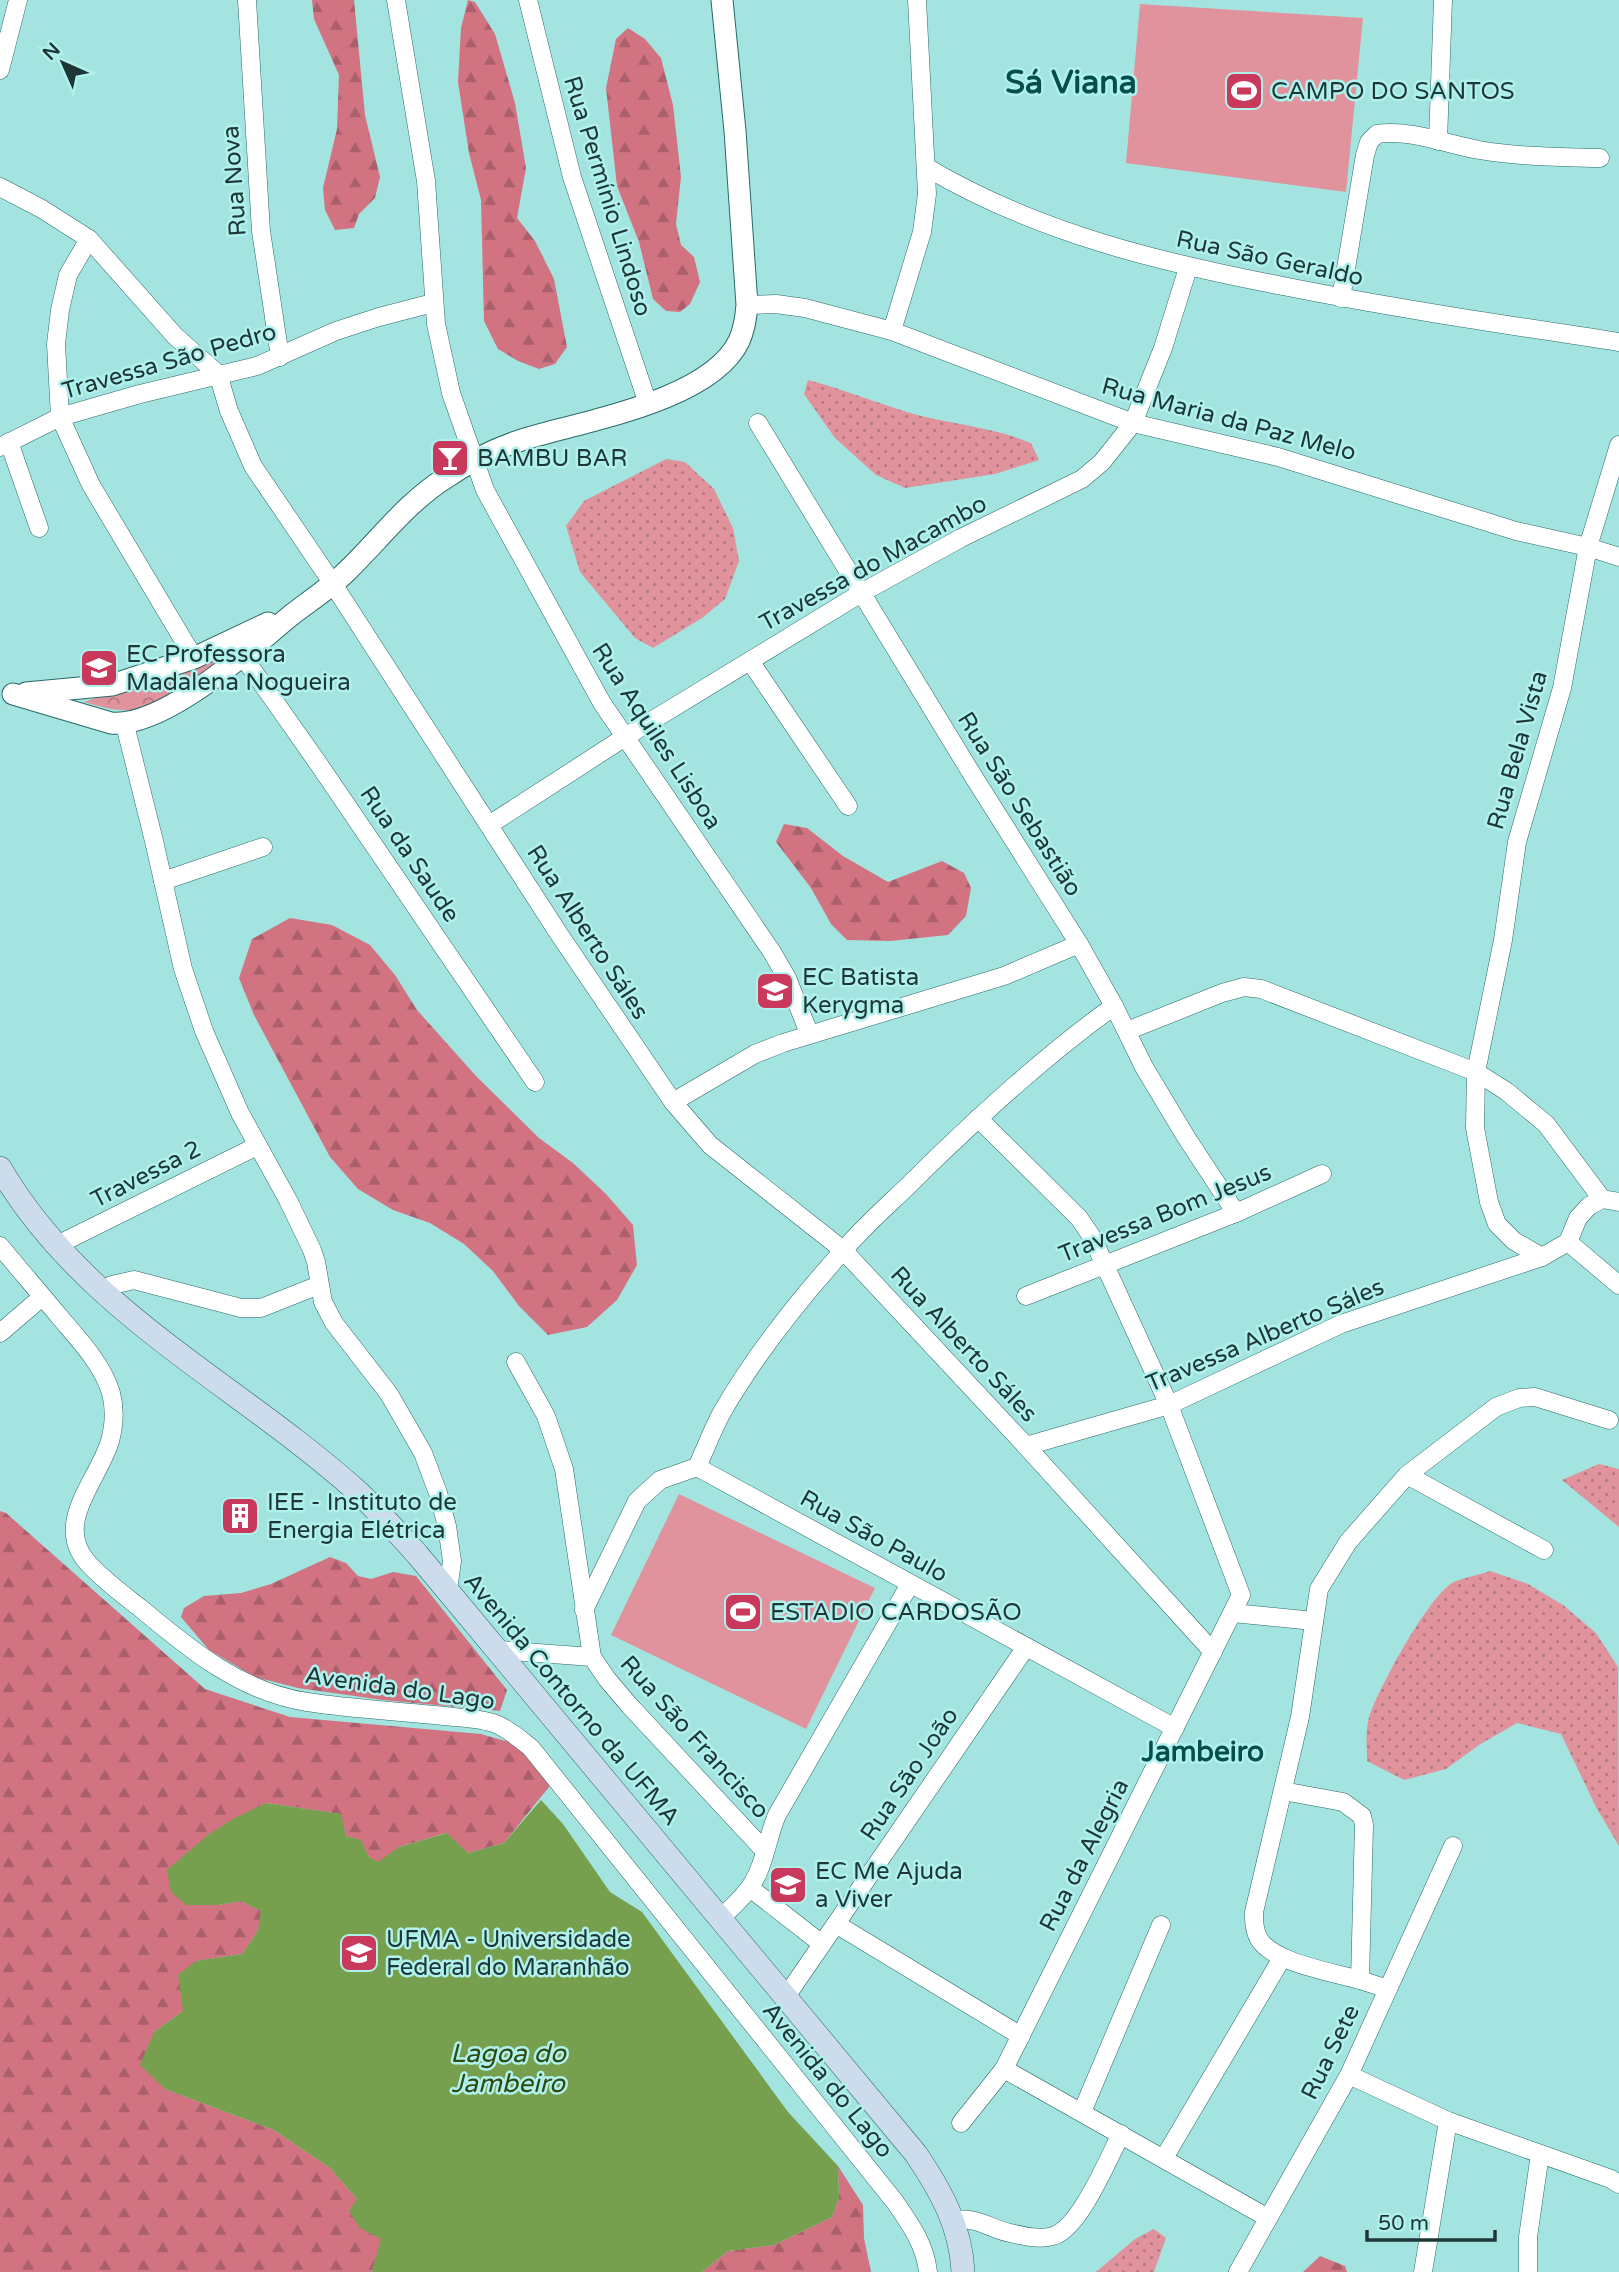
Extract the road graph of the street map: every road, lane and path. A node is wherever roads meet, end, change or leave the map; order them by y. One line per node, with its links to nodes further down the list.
1 (18, 0): 8 (street)
2 (247, 0): 20 (street, Rua Nova)
3 (397, 0): 16 (street, Rua Aquiles Lisboa)
4 (528, 0): 22 (street, Rua Permínio Lindoso)
5 (722, 0): 17 (street)
6 (917, 0): 11 (street)
7 (1443, 0): 9 (street)
8 (0, 70)
9 (1438, 141): 10 (street); 15 (street)
10 (1600, 158)
11 (926, 167): 14 (street, Rua São Geraldo); 18 (street)
12 (0, 187): 13 (street)
13 (89, 239): 21 (street); 23 (street)
14 (1188, 268): 15 (street, Rua São Geraldo); 25 (street, Travessa do Macambo)
15 (1341, 298): 19 (street, Rua São Geraldo)
16 (433, 303): 20 (street, Travessa São Pedro); 28 (street, Rua Aquiles Lisboa)
17 (747, 305): 18 (street, Rua Maria da Paz Melo); 22 (street)
18 (892, 331): 25 (street, Rua Maria da Paz Melo)
19 (1619, 342)
20 (280, 357): 21 (street, Travessa São Pedro)
21 (218, 374): 23 (street, Travessa São Pedro); 32 (street, Rua Alberto Sáles)
22 (648, 404): 28 (street)
23 (60, 417): 27 (street, Travessa São Pedro); 36 (street)
24 (758, 423): 33 (street, Rua São Sebastião)
25 (1133, 423): 30 (street, Rua Maria da Paz Melo); 33 (street, Travessa do Macambo)
26 (1619, 444): 30 (street, Rua Bela Vista)
27 (4, 445): 29 (street)
28 (473, 460): 32 (street); 40 (street, Rua Aquiles Lisboa)
29 (39, 527)
30 (1588, 547): 31 (street, Rua Maria da Paz Melo); 49 (street, Rua Bela Vista)
31 (1619, 557)
32 (333, 584): 34 (street); 42 (street, Rua Alberto Sáles)
33 (863, 592): 37 (street, Travessa do Macambo); 45 (street, Rua São Sebastião)
34 (304, 605): 35 (street); 36 (street)
35 (242, 655): 39 (street); 50 (street, Rua da Saude)
36 (194, 658): 38 (street)
37 (750, 661): 40 (street, Travessa do Macambo); 41 (street)
38 (7, 695): 39 (street)
39 (125, 725): 44 (street)
40 (625, 737): 42 (street, Travessa do Macambo); 48 (street, Rua Aquiles Lisboa)
41 (848, 806)
42 (489, 825): 51 (street, Rua Alberto Sáles)
43 (263, 847): 44 (street)
44 (163, 881): 53 (street)
45 (1079, 944): 46 (street, Rua São Sebastião); 48 (street)
46 (1114, 1006): 47 (street, Rua São Sebastião); 52 (street)
47 (1127, 1031): 49 (street); 57 (street, Rua São Sebastião)
48 (809, 1033): 51 (street)
49 (1476, 1072): 56 (street); 62 (street, Rua Bela Vista)
50 (536, 1082)
51 (673, 1102): 61 (street, Rua Alberto Sáles)
52 (978, 1118): 61 (street); 63 (street, Rua da Alegria)
53 (257, 1146): 59 (street, Travessa 2); 64 (street)
54 (0, 1168): 59 (main road, Avenida Contorno da UFMA)
55 (1322, 1174): 57 (street, Travessa Bom Jesus)
56 (1610, 1201): 58 (street)
57 (1236, 1213): 63 (street, Travessa Bom Jesus)
58 (1568, 1242): 62 (street, Travessa Alberto Sáles); 65 (street)
59 (57, 1245): 66 (main road, Avenida Contorno da UFMA)
60 (0, 1246): 68 (street, Avenida do Lago)
61 (843, 1250): 73 (street, Rua Alberto Sáles); 74 (street)
62 (1542, 1257): 71 (street, Travessa Alberto Sáles)
63 (1105, 1265): 67 (street, Travessa Bom Jesus); 71 (street, Rua da Alegria)
64 (319, 1285): 66 (street); 78 (street)
65 (1619, 1285)
66 (103, 1293): 78 (main road, Avenida Contorno da UFMA)
67 (1026, 1296)
68 (42, 1297): 69 (street); 111 (street, Avenida do Lago)
69 (0, 1333)
70 (516, 1362): 79 (street, Rua São Francisco)
71 (1169, 1405): 73 (street, Travessa Alberto Sáles); 80 (street, Rua da Alegria)
72 (1609, 1420): 75 (street)
73 (1026, 1446): 84 (street, Rua Alberto Sáles)
74 (697, 1467): 77 (street, Rua São Paulo); 79 (street)
75 (1407, 1475): 76 (street); 81 (street)
76 (1544, 1550)
77 (910, 1584): 82 (street, Rua São Paulo); 89 (street)
78 (448, 1590): 83 (main road, Avenida Contorno da UFMA)
79 (584, 1610): 85 (street, Rua São Francisco)
80 (1233, 1613): 81 (street); 84 (street, Rua da Alegria)
81 (1314, 1620): 87 (street)
82 (1026, 1647): 86 (street, Rua São Paulo); 92 (street, Rua São João)
83 (499, 1650): 85 (street, Rua São Francisco); 91 (main road, Avenida Contorno da UFMA)
84 (1213, 1652): 86 (street, Rua da Alegria)
85 (592, 1657): 89 (street, Rua São Francisco)
86 (1175, 1728): 99 (street, Rua da Alegria)
87 (1283, 1791): 95 (street); 96 (street)
88 (1453, 1846): 97 (street, Rua Sete)
89 (764, 1850): 90 (street)
90 (750, 1888): 91 (street); 94 (street)
91 (720, 1919): 98 (main road, Avenida Contorno da UFMA)
92 (836, 1924): 94 (street, Rua São João); 99 (street)
93 (1161, 1925): 102 (street)
94 (822, 1944): 98 (street, Rua São João)
95 (1282, 1958): 96 (street); 107 (street)
96 (1360, 1980): 97 (street)
97 (1388, 1989): 101 (street, Rua Sete)
98 (785, 1998): 110 (main road, Avenida Contorno da UFMA)
99 (1021, 2036): 100 (street, Rua da Alegria)
100 (1004, 2069): 102 (street); 104 (street, Rua da Alegria)
101 (1349, 2075): 103 (street); 109 (street, Rua Sete)
102 (1082, 2112): 105 (street)
103 (1448, 2121): 106 (street); 114 (street)
104 (961, 2123)
105 (1121, 2134): 107 (street); 110 (street)
106 (1540, 2154): 108 (street); 115 (street)
107 (1164, 2158): 109 (street)
108 (1615, 2181)
109 (1268, 2218): 113 (street, Rua Sete)
110 (953, 2220): 112 (main road, Avenida Contorno da UFMA)
111 (928, 2272)
112 (963, 2272)
113 (1238, 2272)
114 (1423, 2272)
115 (1528, 2272)

